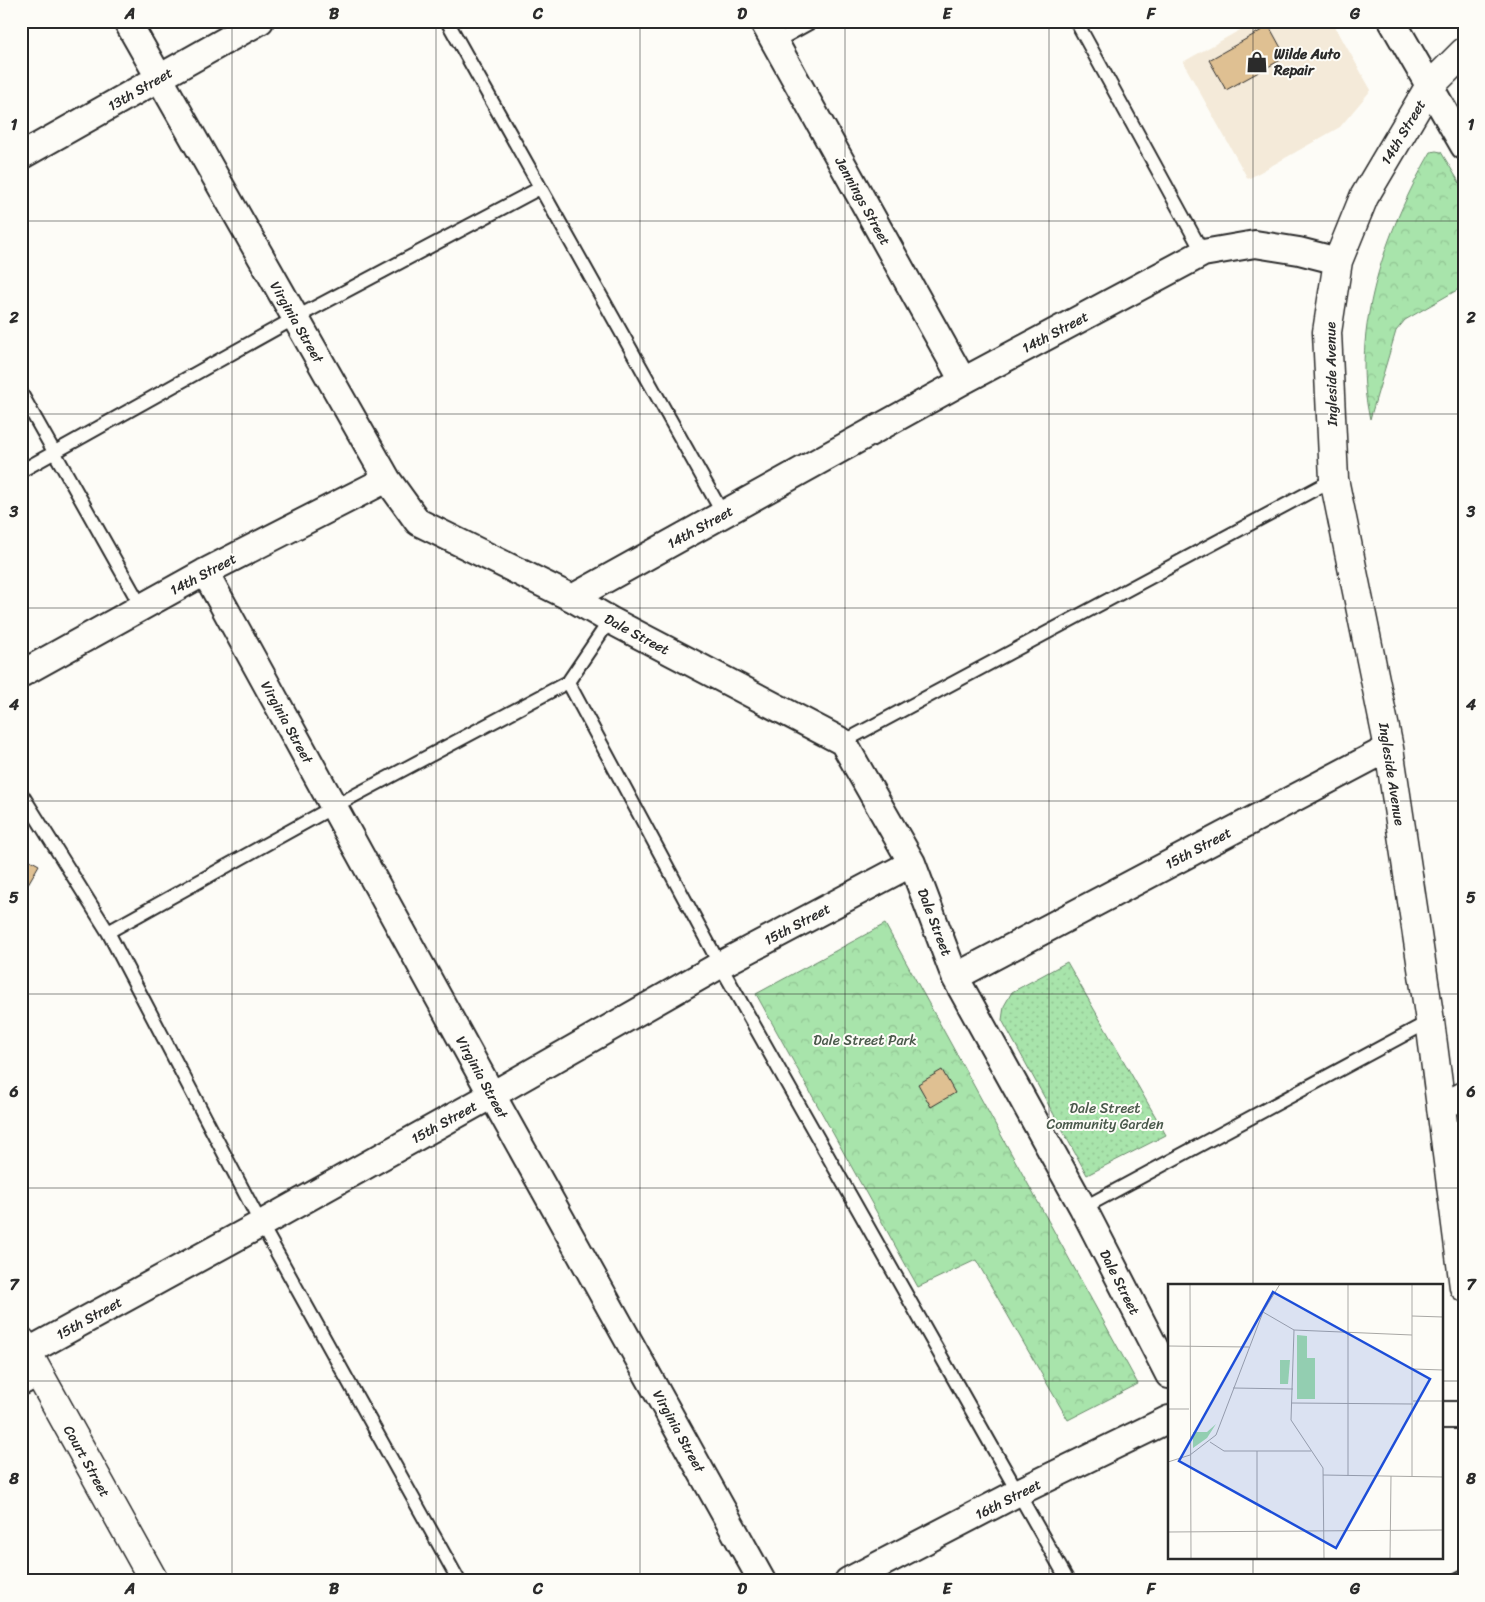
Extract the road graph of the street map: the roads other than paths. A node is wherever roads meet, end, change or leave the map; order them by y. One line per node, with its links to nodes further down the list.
1 (127, 21): 9 (street, Virginia Street)
2 (260, 21): 9 (street, 13th Street)
3 (447, 21): 13 (lane)
4 (813, 21): 7 (lane)
5 (1076, 21): 14 (lane)
6 (1392, 21): 10 (street)
7 (769, 32): 17 (street, Jennings Street)
8 (1464, 52): 10 (street, 14th Street)
9 (159, 78): 12 (street, 13th Street); 16 (street, Virginia Street)
10 (1429, 88): 11 (street); 15 (street, 14th Street)
11 (1464, 146)
12 (21, 156)
13 (540, 188): 16 (lane); 23 (lane)
14 (1203, 253): 15 (street, 14th Street); 17 (street, 14th Street)
15 (1338, 261): 22 (street, Ingleside Avenue)
16 (295, 318): 19 (lane); 21 (street, Virginia Street)
17 (963, 381): 23 (street, 14th Street)
18 (21, 393): 19 (lane)
19 (55, 451): 20 (lane); 26 (lane)
20 (21, 470)
21 (387, 479): 24 (street, 14th Street); 25 (street, Virginia Street)
22 (1334, 479): 30 (lane); 31 (street, Ingleside Avenue)
23 (723, 514): 25 (street, 14th Street)
24 (205, 572): 26 (street, 14th Street); 33 (street, Virginia Street)
25 (572, 598): 27 (street, Dale Street)
26 (142, 608): 28 (street, 14th Street)
27 (610, 620): 29 (lane); 30 (street, Dale Street)
28 (21, 674)
29 (568, 682): 33 (lane); 36 (lane)
30 (843, 742): 34 (street, Dale Street)
31 (1389, 748): 37 (street, 15th Street); 38 (street, Ingleside Avenue)
32 (21, 793): 35 (lane)
33 (334, 807): 35 (lane); 39 (street, Virginia Street)
34 (912, 863): 36 (street, 15th Street); 37 (street, Dale Street)
35 (108, 932): 42 (lane)
36 (720, 965): 39 (street, 15th Street); 49 (lane)
37 (955, 977): 41 (street, Dale Street)
38 (1430, 1021): 40 (street, Ingleside Avenue); 41 (lane)
39 (492, 1095): 42 (street, 15th Street); 53 (street, Virginia Street)
40 (1453, 1101): 43 (street, Ingleside Avenue)
41 (1083, 1208): 45 (street, Dale Street)
42 (261, 1224): 44 (street, 15th Street); 52 (lane)
43 (1464, 1287)
44 (27, 1362): 51 (street, Court Street)
45 (1168, 1373)
46 (1442, 1415): 47 (street)
47 (1464, 1415)
48 (1168, 1419): 49 (street, 16th Street)
49 (1019, 1492): 54 (street, 16th Street); 55 (lane)
50 (1464, 1576): 56 (lane)
51 (154, 1581)
52 (459, 1581)
53 (762, 1581)
54 (848, 1581)
55 (1068, 1581)
56 (1454, 1581)

